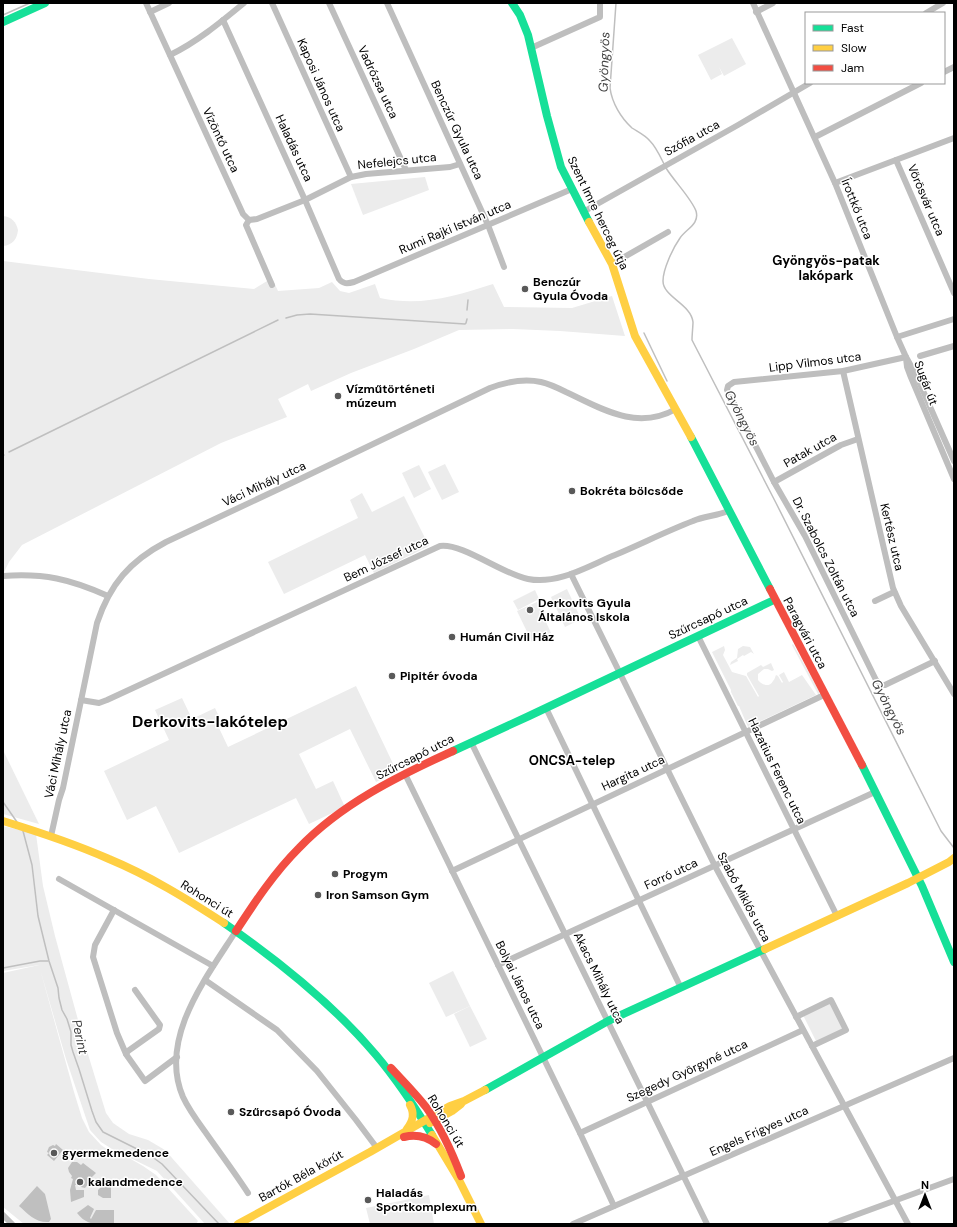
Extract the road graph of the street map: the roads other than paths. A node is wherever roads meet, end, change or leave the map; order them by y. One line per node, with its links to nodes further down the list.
1 (45, 3): 17 (street)
2 (146, 3): 13 (street, Vízöntő utca)
3 (169, 3): 13 (street)
4 (244, 3): 16 (street)
5 (272, 3): 30 (street, Kaposi János utca)
6 (329, 3): 29 (street, Vadrózsa utca)
7 (387, 3): 28 (street, Benczúr Gyula utca)
8 (512, 3): 18 (street, Szent Imre herceg útja)
9 (600, 3): 18 (street)
10 (753, 3): 14 (street, Írottkő utca)
11 (773, 3): 14 (street)
12 (943, 3): 15 (street)
13 (150, 12): 19 (street, Vízöntő utca)
14 (756, 12): 24 (street, Írottkő utca)
15 (928, 12)
16 (223, 20): 19 (street); 33 (street, Haladás utca)
17 (3, 22)
18 (531, 48): 32 (street, Szent Imre herceg útja)
19 (170, 55): 35 (street, Vízöntő utca)
20 (954, 66): 21 (street)
21 (945, 71)
22 (808, 84): 24 (street, Szófia utca)
23 (919, 84): 25 (street)
24 (794, 93): 25 (street, Írottkő utca); 34 (street, Szófia utca)
25 (815, 137): 31 (street, Írottkő utca)
26 (954, 138): 27 (street)
27 (896, 160): 31 (street); 42 (street, Vörösvár utca)
28 (460, 164): 29 (street, Nefelejcs utca); 36 (street, Benczúr Gyula utca)
29 (406, 170): 30 (street, Nefelejcs utca)
30 (351, 177): 33 (street, Nefelejcs utca)
31 (835, 182): 45 (street, Írottkő utca)
32 (572, 189): 34 (street, Szent Imre herceg útja); 36 (street, Rumi Rajki István utca)
33 (305, 200): 35 (street, Nefelejcs utca); 41 (street, Haladás utca)
34 (583, 212): 38 (street, Szent Imre herceg útja)
35 (249, 220): 40 (street, Vízöntő utca)
36 (488, 225): 39 (street, Benczúr Gyula utca); 41 (street, Rumi Rajki István utca)
37 (668, 232): 38 (street)
38 (612, 264): 43 (street, Szent Imre herceg útja)
39 (504, 267)
40 (272, 284)
41 (345, 284)
42 (954, 292)
43 (628, 318): 51 (street, Paragvári utca)
44 (954, 319): 45 (street)
45 (897, 337): 48 (street, Írottkő utca)
46 (954, 346): 47 (street)
47 (920, 356)
48 (906, 357): 49 (street, Lipp Vilmos utca); 53 (street, Sugár út); 54 (street, Sugár út)
49 (843, 372): 50 (street, Lipp Vilmos utca); 52 (street, Kertész utca)
50 (728, 386): 55 (street, Dr. Szabolcs Zoltán utca)
51 (676, 409): 56 (street, Paragvári utca); 60 (street, Váci Mihály utca)
52 (858, 439): 55 (street, Patak utca); 59 (street, Kertész utca)
53 (954, 461)
54 (954, 479)
55 (774, 482): 64 (street, Dr. Szabolcs Zoltán utca)
56 (728, 511): 57 (street, Bem József utca); 61 (street, Paragvári utca)
57 (571, 574): 65 (street, Szabó Miklós utca); 68 (street, Bem József utca)
58 (3, 576): 60 (street)
59 (894, 592): 62 (street); 64 (street, Kertész utca)
60 (108, 596): 68 (street, Váci Mihály utca)
61 (774, 600): 63 (street, Szűrcsapó utca); 67 (street, Paragvári utca)
62 (875, 601)
63 (698, 636): 65 (street, Szűrcsapó utca); 70 (street, Hazatius Ferenc utca)
64 (935, 662): 66 (street, Kertész utca)
65 (620, 673): 69 (street, Szűrcsapó utca); 72 (street, Szabó Miklós utca)
66 (954, 694)
67 (824, 695): 70 (street, Hargita utca); 74 (street, Paragvári utca)
68 (81, 700): 78 (street, Váci Mihály utca)
69 (546, 708): 71 (street, Szűrcsapó utca); 75 (street)
70 (746, 732): 72 (street, Hargita utca); 77 (street, Hazatius Ferenc utca)
71 (471, 742): 73 (street, Szűrcsapó utca); 79 (street, Akacs Mihály utca)
72 (667, 769): 75 (street, Hargita utca); 81 (street, Szabó Miklós utca)
73 (405, 774): 82 (street, Bolyai János utca); 88 (street, Szűrcsapó utca)
74 (875, 792): 77 (street, Forró utca); 83 (street, Paragvári utca)
75 (592, 805): 79 (street, Hargita utca); 85 (street)
76 (3, 821): 78 (street, Rohonci út)
77 (794, 830): 81 (street, Forró utca); 87 (street, Hazatius Ferenc utca)
78 (51, 836): 88 (street, Rohonci út)
79 (519, 839): 82 (street, Hargita utca); 89 (street, Akacs Mihály utca)
80 (954, 858): 83 (street, Bartók Béla körút)
81 (715, 866): 85 (street, Forró utca); 90 (street, Szabó Miklós utca)
82 (452, 871): 92 (street, Bolyai János utca)
83 (918, 877): 87 (street, Bartók Béla körút); 91 (street, Paragvári utca)
84 (59, 879): 86 (street)
85 (639, 901): 89 (street, Forró utca); 95 (street)
86 (114, 910): 93 (street); 102 (street)
87 (837, 916): 90 (street, Bartók Béla körút)
88 (236, 930): 93 (street, Szűrcsapó utca); 101 (street, Rohonci út)
89 (565, 934): 92 (street, Forró utca); 98 (street, Akacs Mihály utca)
90 (760, 951): 95 (street, Bartók Béla körút); 97 (street, Szabó Miklós utca)
91 (954, 962)
92 (498, 965): 104 (street, Bolyai János utca)
93 (213, 966): 94 (street, Szűrcsapó utca)
94 (205, 980): 103 (street, Szűrcsapó utca); 115 (street)
95 (681, 988): 98 (street, Bartók Béla körút)
96 (135, 990): 102 (street)
97 (796, 1017): 99 (street, Szabó Miklós utca); 100 (street)
98 (608, 1021): 104 (street, Bartók Béla körút); 108 (street, Akacs Mihály utca)
99 (803, 1030): 100 (street, Szabó Miklós utca); 108 (street, Szegedy Györgyné utca)
100 (812, 1046): 109 (street, Szabó Miklós utca)
101 (368, 1047): 106 (street, Rohonci út); 107 (street, Rohonci út)
102 (126, 1054): 103 (street)
103 (177, 1057): 119 (street, Szűrcsapó utca)
104 (542, 1057): 110 (street, Bartók Béla körút); 112 (street, Bolyai János utca)
105 (954, 1058): 109 (street, Engels Frigyes utca)
106 (396, 1082): 111 (street, Rohonci út); 113 (street)
107 (420, 1101): 110 (street); 111 (street, Rohonci út)
108 (648, 1101): 112 (street, Szegedy Györgyné utca); 117 (street, Akacs Mihály utca)
109 (844, 1106): 117 (street, Engels Frigyes utca); 121 (street, Szabó Miklós utca)
110 (451, 1109): 111 (street, Bartók Béla körút); 114 (street)
111 (429, 1121): 113 (street, Bartók Béla körút); 114 (street, Rohonci út); 116 (street, Rohonci út)
112 (580, 1133): 122 (street, Bolyai János utca)
113 (405, 1134): 115 (street, Bartók Béla körút); 116 (street)
114 (443, 1136): 120 (street, Rohonci út)
115 (377, 1148): 124 (street, Bartók Béla körút)
116 (442, 1151): 120 (street, Rohonci út)
117 (684, 1177): 122 (street, Engels Frigyes utca); 128 (street, Akacs Mihály utca)
118 (954, 1179): 121 (street)
119 (248, 1193)
120 (470, 1201): 126 (street, Rohonci út)
121 (896, 1201): 129 (street); 130 (street, Szabó Miklós utca)
122 (614, 1206): 127 (street, Engels Frigyes utca)
123 (3, 1215): 125 (street)
124 (239, 1223)
125 (12, 1224)
126 (481, 1224)
127 (573, 1224)
128 (707, 1224)
129 (831, 1224)
130 (908, 1224)

